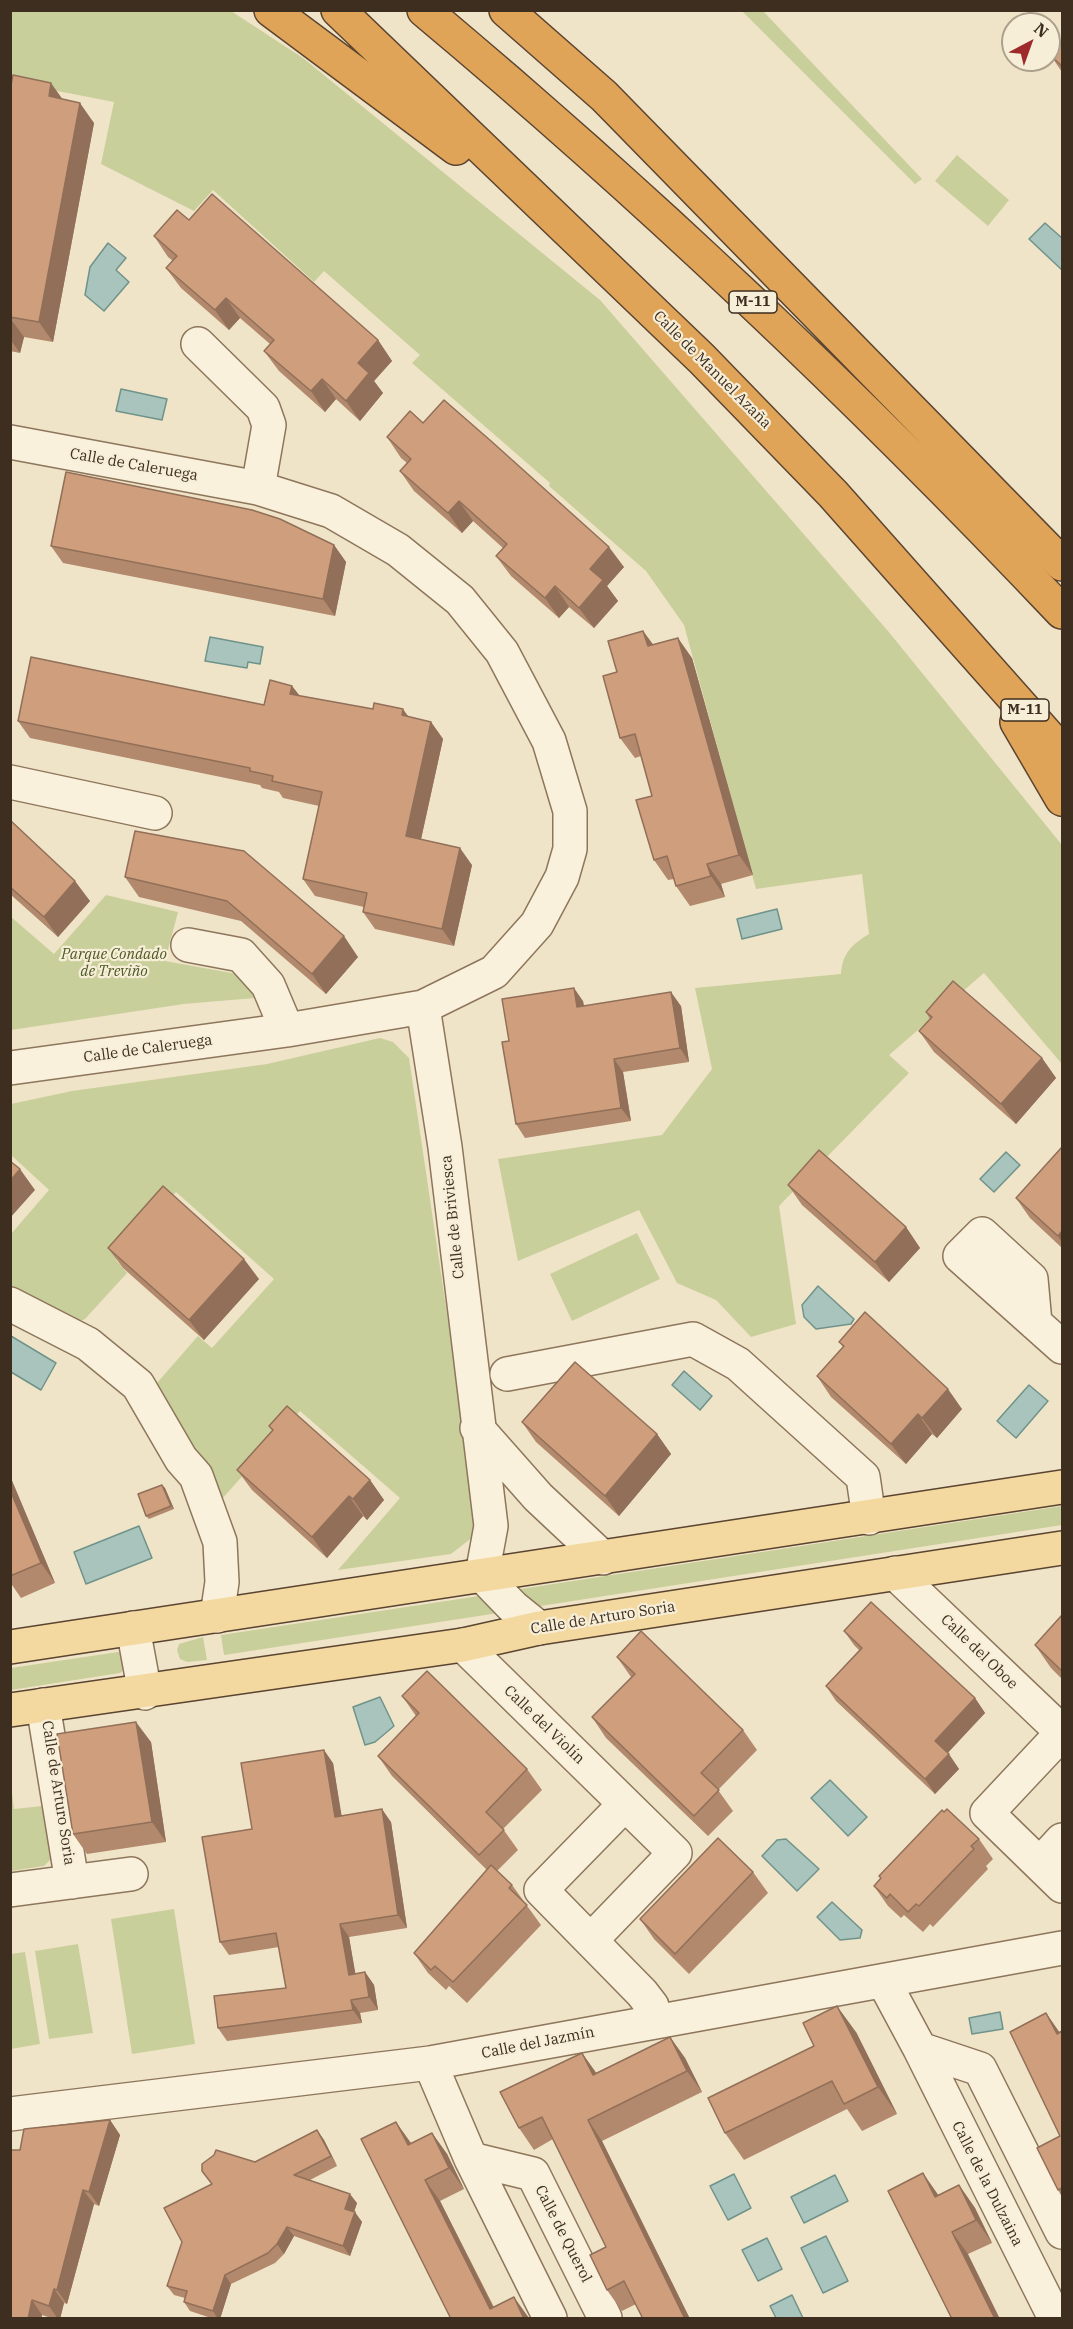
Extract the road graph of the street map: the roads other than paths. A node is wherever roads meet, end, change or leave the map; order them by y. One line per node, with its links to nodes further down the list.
1 (271, 10): 6 (highway)
2 (338, 10): 6 (highway, Calle de Manuel Azaña / M-11)
3 (424, 10): 8 (highway, M-11)
4 (506, 10): 5 (highway)
5 (531, 34): 8 (highway); 11 (highway)
6 (591, 252): 13 (highway, Calle de Manuel Azaña / M-11)
7 (198, 344): 10 (street)
8 (815, 360): 12 (highway, M-11)
9 (10, 442): 10 (street, Calle de Caleruega)
10 (258, 488): 19 (street, Calle de Caleruega)
11 (1062, 564)
12 (1062, 612)
13 (987, 667): 14 (highway, Calle de Manuel Azaña / M-11); 16 (highway)
14 (1062, 752)
15 (10, 782): 17 (street)
16 (1062, 799)
17 (155, 813)
18 (188, 945): 20 (street)
19 (423, 1006): 20 (street, Calle de Caleruega); 26 (street, Calle de Briviesca)
20 (287, 1030): 21 (street, Calle de Caleruega)
21 (10, 1068)
22 (10, 1304): 35 (street)
23 (1035, 1323): 24 (street)
24 (1062, 1347)
25 (507, 1374): 29 (street)
26 (477, 1428): 28 (street); 30 (street, Calle de Briviesca)
27 (1062, 1487): 29 (main road)
28 (538, 1497): 30 (street); 32 (street)
29 (869, 1518): 32 (main road)
30 (491, 1526): 34 (street, Calle de Briviesca)
31 (1062, 1548): 33 (main road, Calle de Arturo Soria)
32 (603, 1558): 34 (main road)
33 (895, 1573): 37 (main road, Calle de Arturo Soria); 43 (street, Calle del Oboe)
34 (482, 1575): 35 (main road); 37 (street)
35 (217, 1616): 36 (main road)
36 (133, 1628): 39 (main road); 40 (street)
37 (539, 1628): 38 (main road, Calle de Arturo Soria)
38 (463, 1645): 40 (main road, Calle de Arturo Soria); 44 (street, Calle del Violín)
39 (10, 1647)
40 (145, 1693): 41 (main road, Calle de Arturo Soria)
41 (43, 1706): 42 (main road, Calle de Arturo Soria); 48 (street, Calle de Arturo Soria)
42 (10, 1710)
43 (1062, 1733): 47 (street, Calle del Oboe)
44 (625, 1804): 50 (street, Calle del Violín); 50 (street)
45 (1062, 1840): 47 (street, Calle del Oboe)
46 (130, 1874): 48 (street)
47 (1051, 1875)
48 (72, 1882): 49 (street)
49 (10, 1890)
50 (592, 1939): 53 (street)
51 (1062, 1948): 52 (street, Calle del Jazmín)
52 (884, 1982): 53 (street, Calle del Jazmín); 54 (street, Calle de la Dulzaina)
53 (655, 2021): 55 (street, Calle del Jazmín)
54 (920, 2049): 58 (street); 61 (street, Calle de la Dulzaina)
55 (430, 2063): 56 (street, Calle del Jazmín); 57 (street)
56 (10, 2114)
57 (471, 2159): 59 (street); 60 (street, Calle de Querol)
58 (1062, 2232)
59 (550, 2319)
60 (605, 2319)
61 (1055, 2319)

